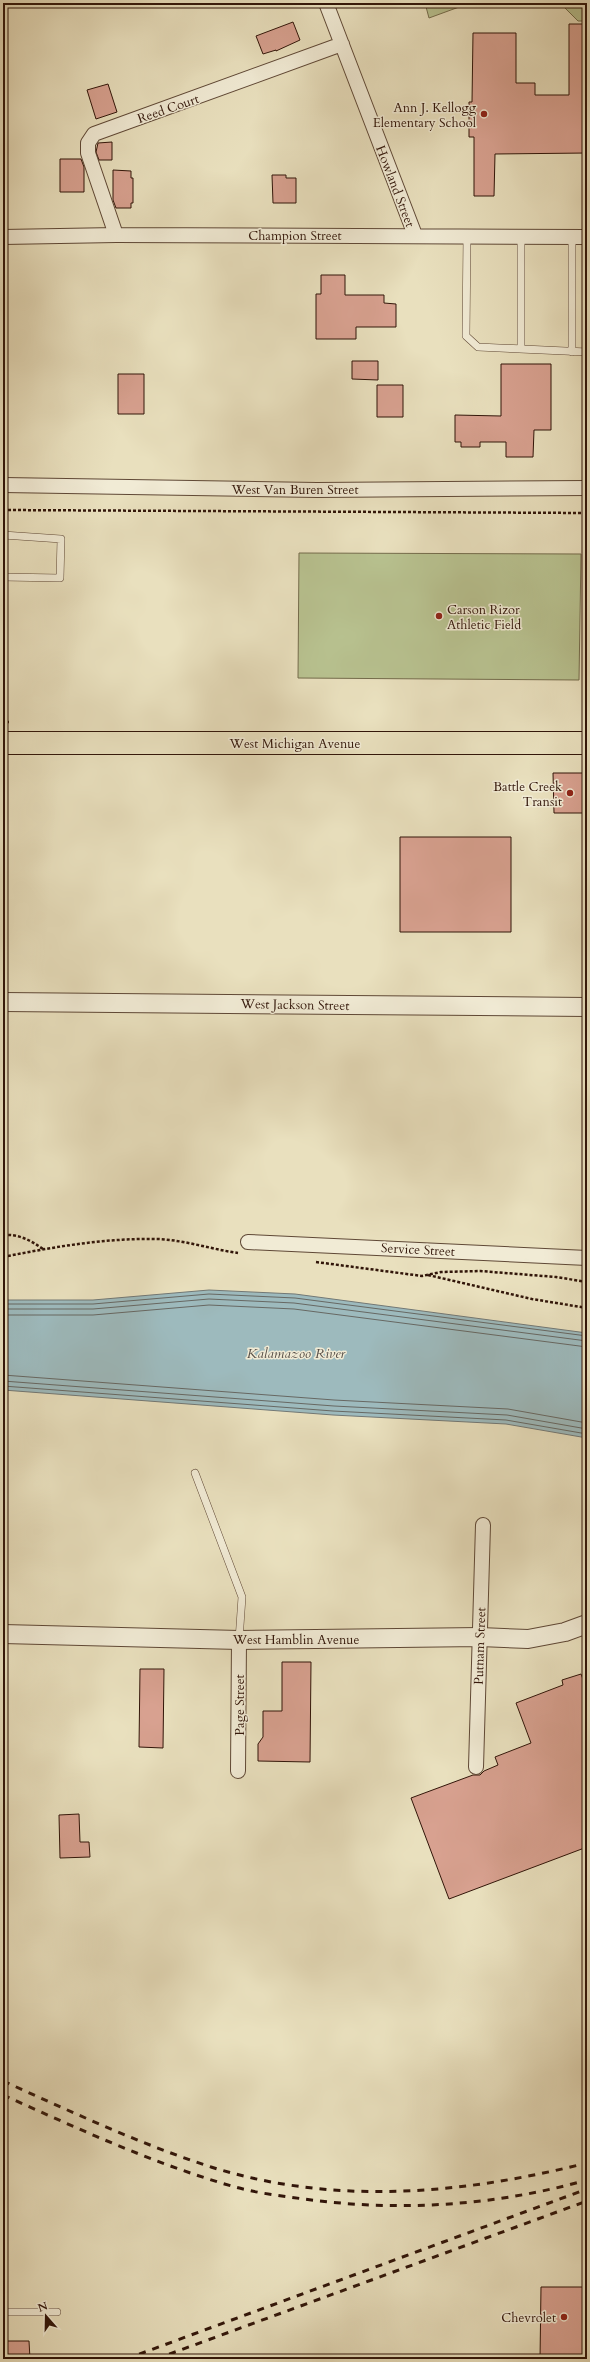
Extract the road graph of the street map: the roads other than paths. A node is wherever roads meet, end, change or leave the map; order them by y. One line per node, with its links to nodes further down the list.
1 (326, 3): 2 (street, Howland Street)
2 (342, 44): 3 (street, Reed Court); 4 (street, Howland Street)
3 (116, 235): 4 (street, Champion Street); 7 (street, Champion Street)
4 (415, 235): 5 (street, Champion Street)
5 (467, 236): 6 (street, Champion Street); 10 (lane)
6 (522, 236): 8 (street, Champion Street); 10 (lane)
7 (3, 237)
8 (572, 237): 9 (street, Champion Street); 11 (lane)
9 (587, 237)
10 (521, 349): 11 (lane)
11 (572, 352): 12 (lane)
12 (587, 352)
13 (3, 485): 14 (street, West Van Buren Street)
14 (587, 488)
15 (3, 535): 16 (lane)
16 (3, 577)
17 (3, 743): 18 (highway, West Michigan Avenue)
18 (587, 743)
19 (3, 1002): 20 (street, West Jackson Street)
20 (587, 1007)
21 (248, 1242): 22 (street, Service Street)
22 (587, 1258)
23 (195, 1473): 28 (lane)
24 (483, 1525): 27 (street, Putnam Street)
25 (587, 1624): 27 (street, West Hamblin Avenue)
26 (3, 1634): 28 (street, West Hamblin Avenue)
27 (480, 1637): 28 (street, West Hamblin Avenue); 29 (street, Putnam Street)
28 (239, 1640): 30 (street, Page Street)
29 (476, 1767)
30 (238, 1771)
31 (3, 2312): 32 (lane)
32 (57, 2312)

